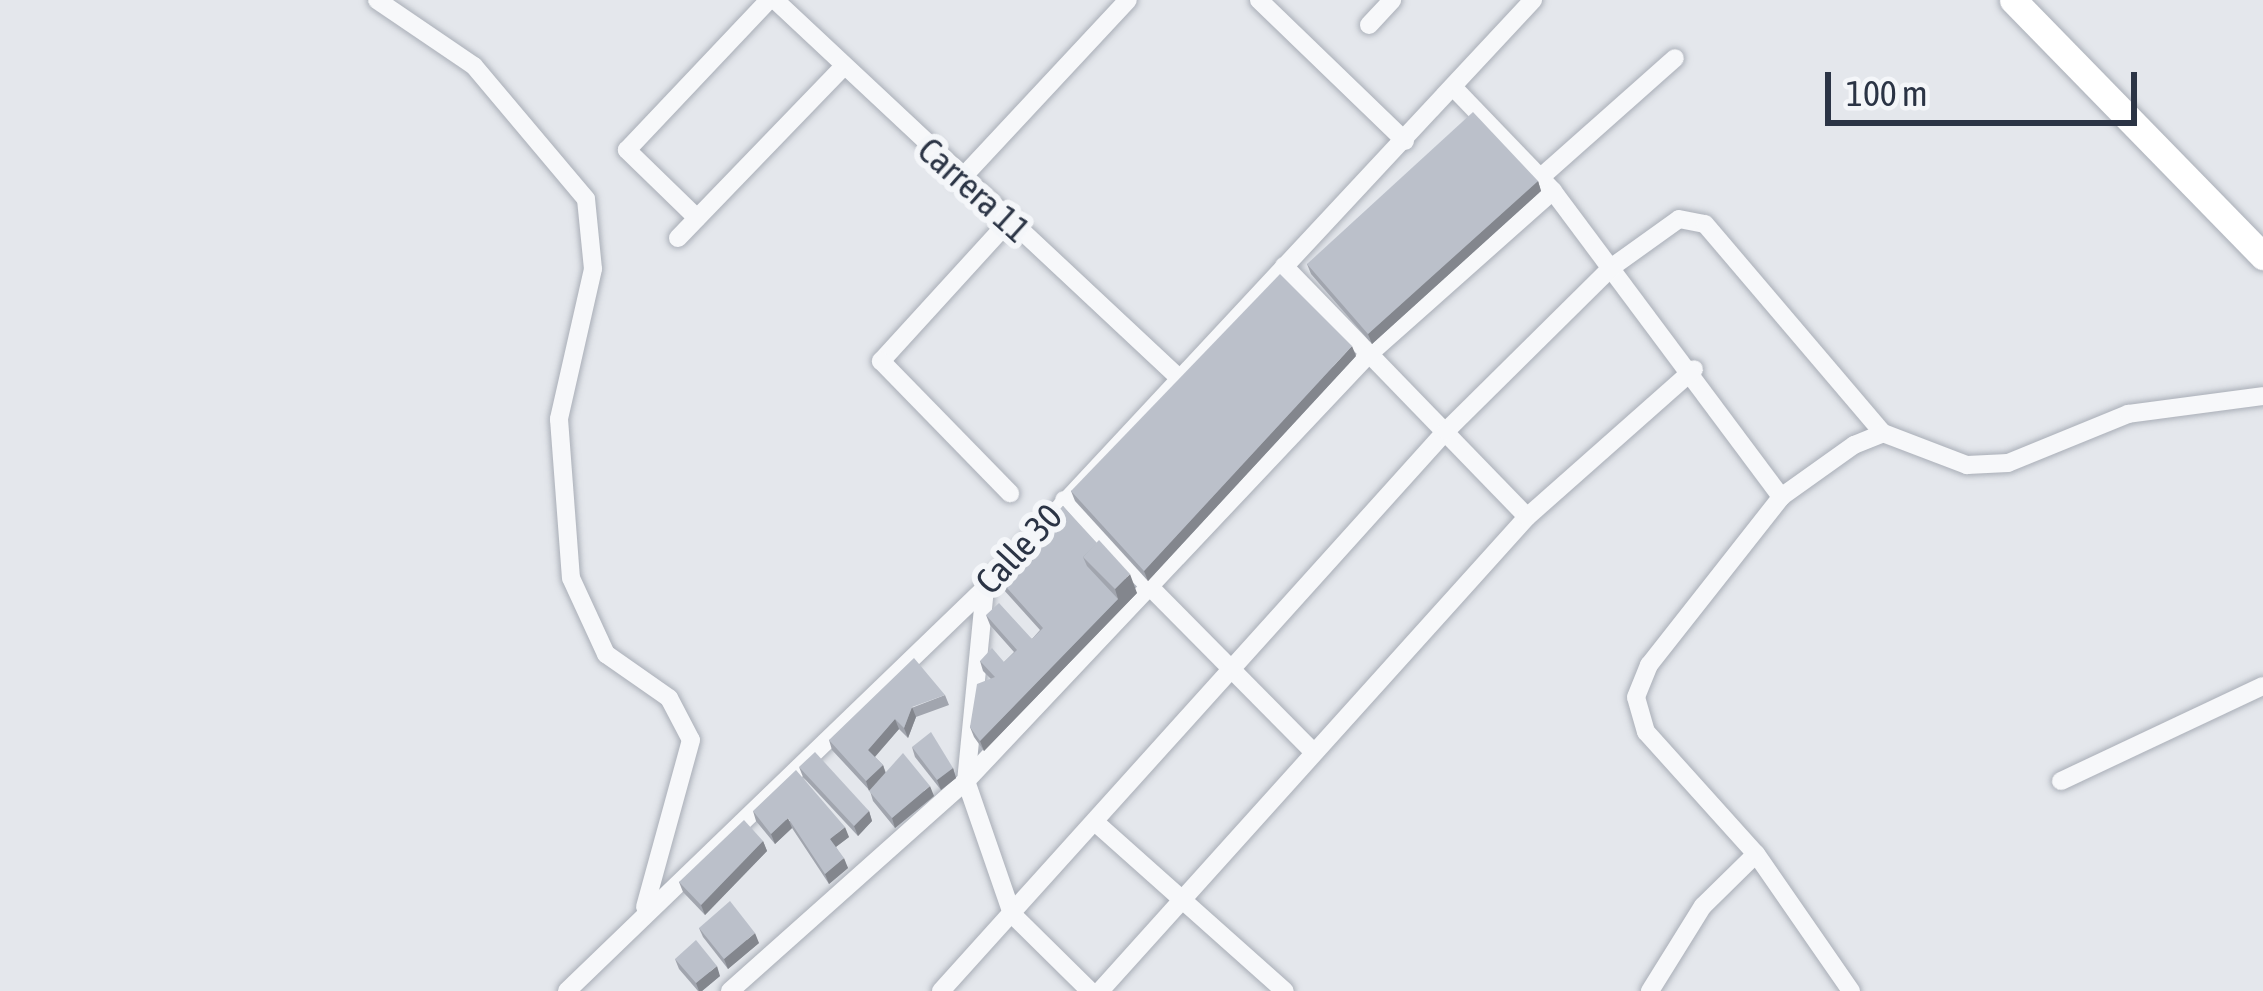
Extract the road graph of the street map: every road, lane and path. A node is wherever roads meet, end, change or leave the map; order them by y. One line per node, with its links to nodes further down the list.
1 (377, 0): 41 (street)
2 (1259, 0): 12 (street)
3 (1392, 0): 8 (street)
4 (1533, 0): 11 (street, Calle 30)
5 (2013, 0): 18 (street)
6 (1125, 1): 13 (street)
7 (762, 3): 10 (street, Carrera 11); 15 (street)
8 (1369, 25)
9 (1675, 58): 14 (street)
10 (844, 66): 13 (street, Carrera 11); 15 (street)
11 (1454, 88): 12 (street, Calle 30); 14 (street)
12 (1405, 141): 19 (street, Calle 30)
13 (960, 180): 16 (street, Carrera 11)
14 (1547, 184): 20 (street); 21 (street)
15 (697, 218): 17 (street)
16 (1009, 220): 23 (street, Carrera 11); 27 (street)
17 (678, 238)
18 (2263, 256)
19 (1283, 266): 21 (street); 23 (street, Calle 30)
20 (1612, 267): 22 (street); 25 (street); 26 (street)
21 (1369, 355): 25 (street); 32 (street)
22 (1694, 368): 28 (street); 30 (street)
23 (1177, 376): 29 (street, Calle 30)
24 (2263, 396): 26 (street)
25 (1446, 430): 30 (street); 33 (street)
26 (1883, 433): 28 (street)
27 (1010, 493)
28 (1781, 497): 39 (street)
29 (1064, 500): 31 (street, Calle 30); 32 (street)
30 (1526, 517): 35 (street)
31 (985, 588): 36 (street); 41 (street, Calle 30)
32 (1149, 591): 33 (street); 36 (street)
33 (1229, 671): 35 (street); 38 (street)
34 (2263, 686): 37 (street)
35 (1312, 752): 40 (street)
36 (966, 781): 42 (street); 45 (street)
37 (2061, 781)
38 (1095, 822): 40 (street); 42 (street)
39 (1756, 854): 49 (street); 50 (street)
40 (1182, 902): 43 (street); 48 (street)
41 (645, 908): 44 (street, Calle 30)
42 (1012, 914): 46 (street); 47 (street)
43 (1272, 987)
44 (578, 988)
45 (730, 991)
46 (941, 991)
47 (1090, 991)
48 (1100, 991)
49 (1651, 991)
50 (1851, 991)

